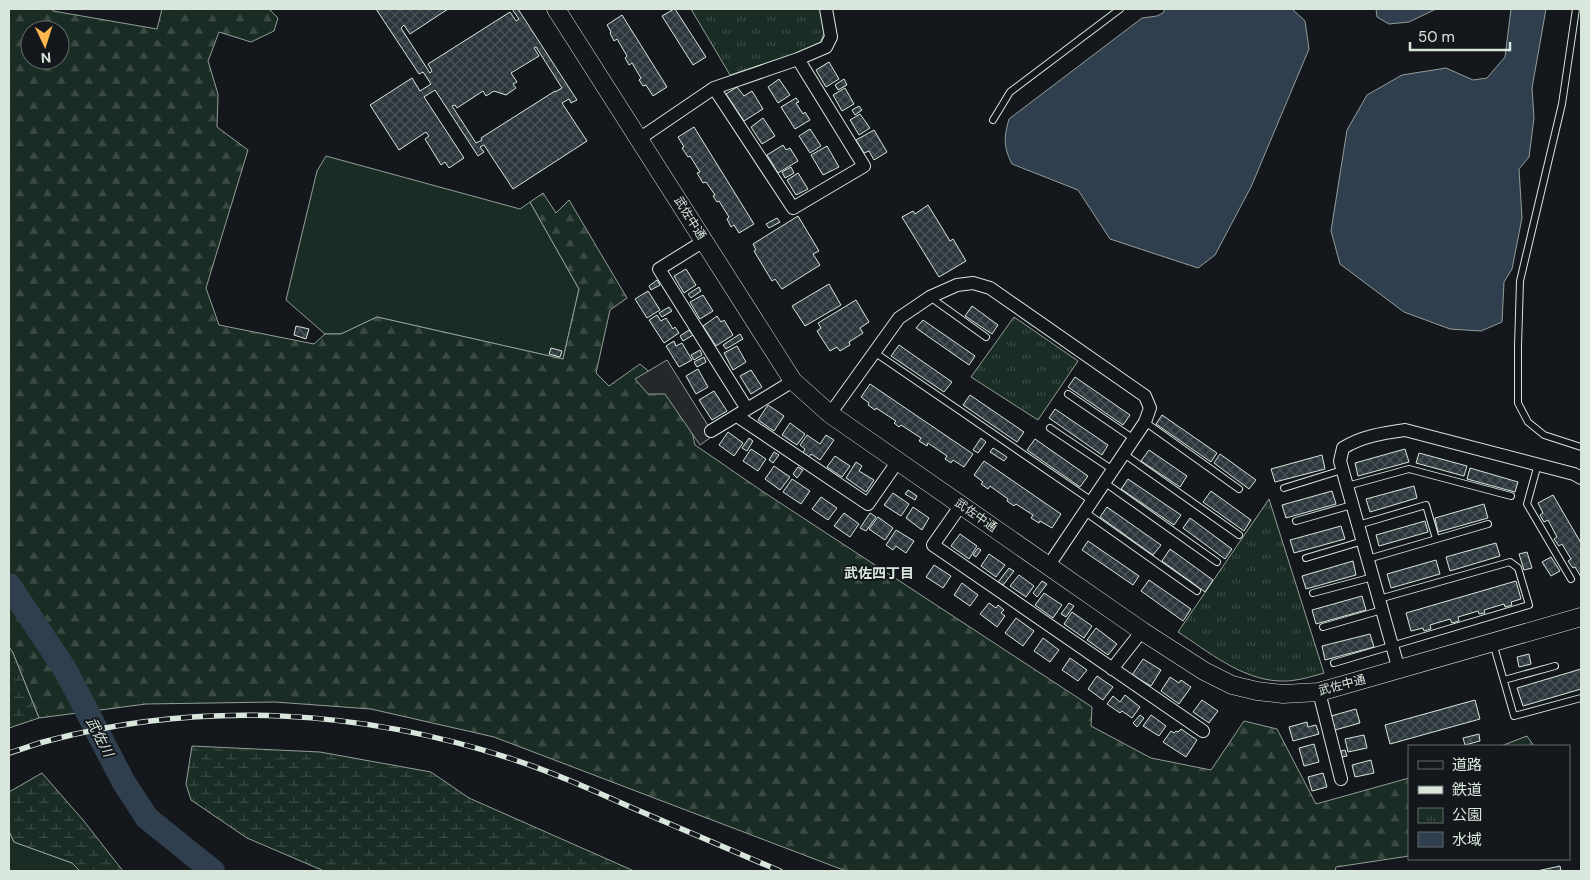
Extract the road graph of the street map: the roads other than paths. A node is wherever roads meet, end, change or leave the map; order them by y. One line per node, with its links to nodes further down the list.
1 (556, 9): 8 (street, 武佐中通)
2 (826, 9): 5 (street)
3 (1120, 9): 7 (lane)
4 (1576, 9): 21 (lane)
5 (798, 59): 6 (street); 6 (street)
6 (714, 88): 8 (street)
7 (993, 120)
8 (639, 139): 9 (street, 武佐中通)
9 (704, 241): 13 (street, 武佐中通); 15 (street)
10 (930, 297): 11 (lane); 12 (street); 17 (street)
11 (986, 338)
12 (874, 352): 16 (street); 33 (lane)
13 (793, 381): 15 (street); 16 (street, 武佐中通)
14 (1068, 394): 20 (lane)
15 (742, 413): 19 (street); 23 (street)
16 (830, 414): 23 (street, 武佐中通)
17 (1145, 422): 20 (street); 31 (lane)
18 (1050, 428): 25 (lane)
19 (711, 431)
20 (1134, 439): 22 (street)
21 (1581, 447)
22 (1124, 454): 25 (street); 40 (lane)
23 (898, 461): 34 (street, 武佐中通)
24 (1538, 464): 26 (street); 27 (street); 48 (lane)
25 (1114, 470): 28 (street)
26 (1342, 470): 29 (street); 30 (lane)
27 (1581, 478)
28 (1104, 482): 33 (street); 45 (lane)
29 (1347, 486): 32 (lane); 35 (street)
30 (1284, 488)
31 (1239, 489)
32 (1511, 496)
33 (1092, 501): 36 (street)
34 (961, 505): 46 (street, 武佐中通); 59 (street)
35 (1352, 505): 37 (lane); 38 (street)
36 (1085, 512): 46 (street); 49 (lane)
37 (1296, 521)
38 (1358, 524): 41 (lane); 42 (street)
39 (1488, 524): 41 (lane)
40 (1239, 535)
41 (1436, 539): 44 (lane)
42 (1363, 541): 43 (lane); 44 (street)
43 (1306, 558)
44 (1368, 559): 47 (street)
45 (1217, 562)
46 (1049, 565): 54 (street, 武佐中通)
47 (1373, 577): 50 (lane); 51 (street)
48 (1571, 579)
49 (1197, 591)
50 (1313, 593)
51 (1381, 605): 53 (lane); 56 (street); 56 (lane)
52 (1581, 617): 55 (street, 武佐中通)
53 (1323, 627)
54 (1142, 631): 59 (street); 62 (street, 武佐中通)
55 (1493, 643): 60 (street, 武佐中通); 61 (lane)
56 (1392, 645): 57 (lane); 60 (street)
57 (1334, 663)
58 (1555, 666): 61 (lane)
59 (1112, 669): 64 (street)
60 (1399, 670): 62 (street, 武佐中通)
61 (1504, 680): 63 (lane)
62 (1319, 692): 65 (street)
63 (1581, 698)
64 (1203, 731)
65 (1341, 779)

